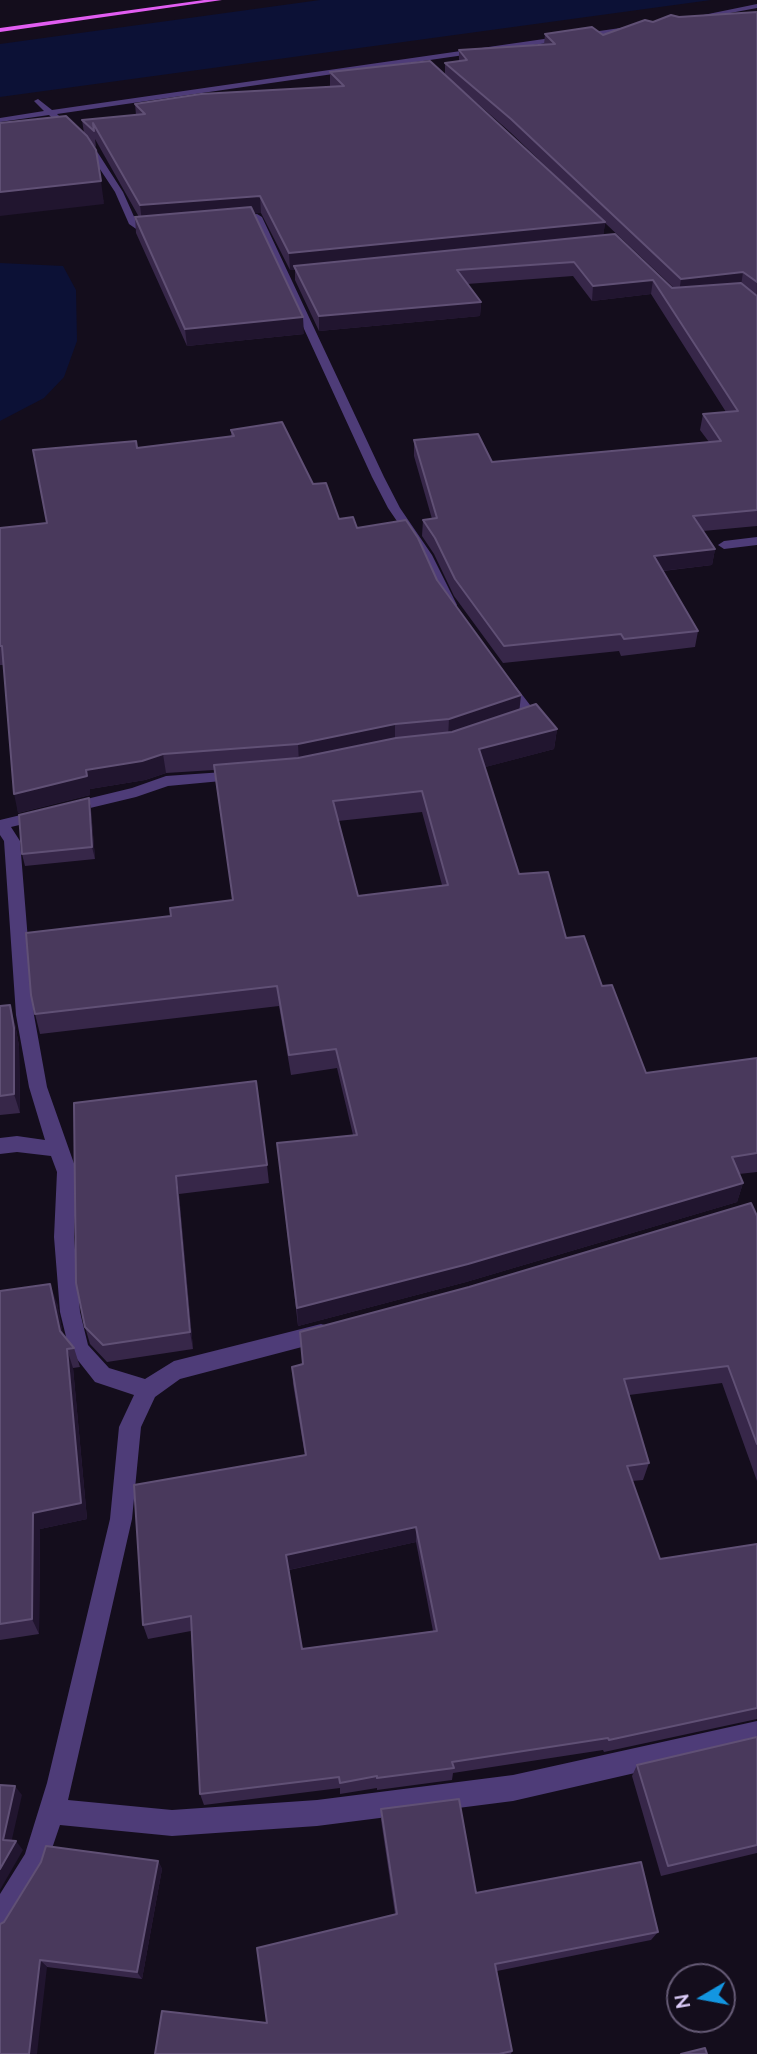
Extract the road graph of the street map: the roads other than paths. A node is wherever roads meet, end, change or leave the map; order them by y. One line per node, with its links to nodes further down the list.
1 (219, 0): 5 (main road)
2 (757, 6): 3 (street)
3 (671, 22)
4 (644, 26): 6 (street)
5 (0, 30)
6 (420, 60): 7 (street); 9 (street)
7 (430, 68)
8 (38, 101): 9 (street)
9 (49, 113): 10 (street); 12 (street)
10 (0, 120)
11 (224, 221): 15 (street)
12 (174, 225)
13 (757, 541): 14 (street)
14 (724, 545)
15 (458, 617)
16 (500, 675): 17 (street)
17 (509, 725)
18 (246, 775): 19 (street)
19 (1, 825): 21 (street)
20 (0, 1146): 21 (street)
21 (57, 1149): 23 (street)
22 (346, 1326): 23 (street)
23 (147, 1390): 25 (street)
24 (757, 1733): 25 (street)
25 (52, 1811): 26 (street)
26 (0, 1919)

